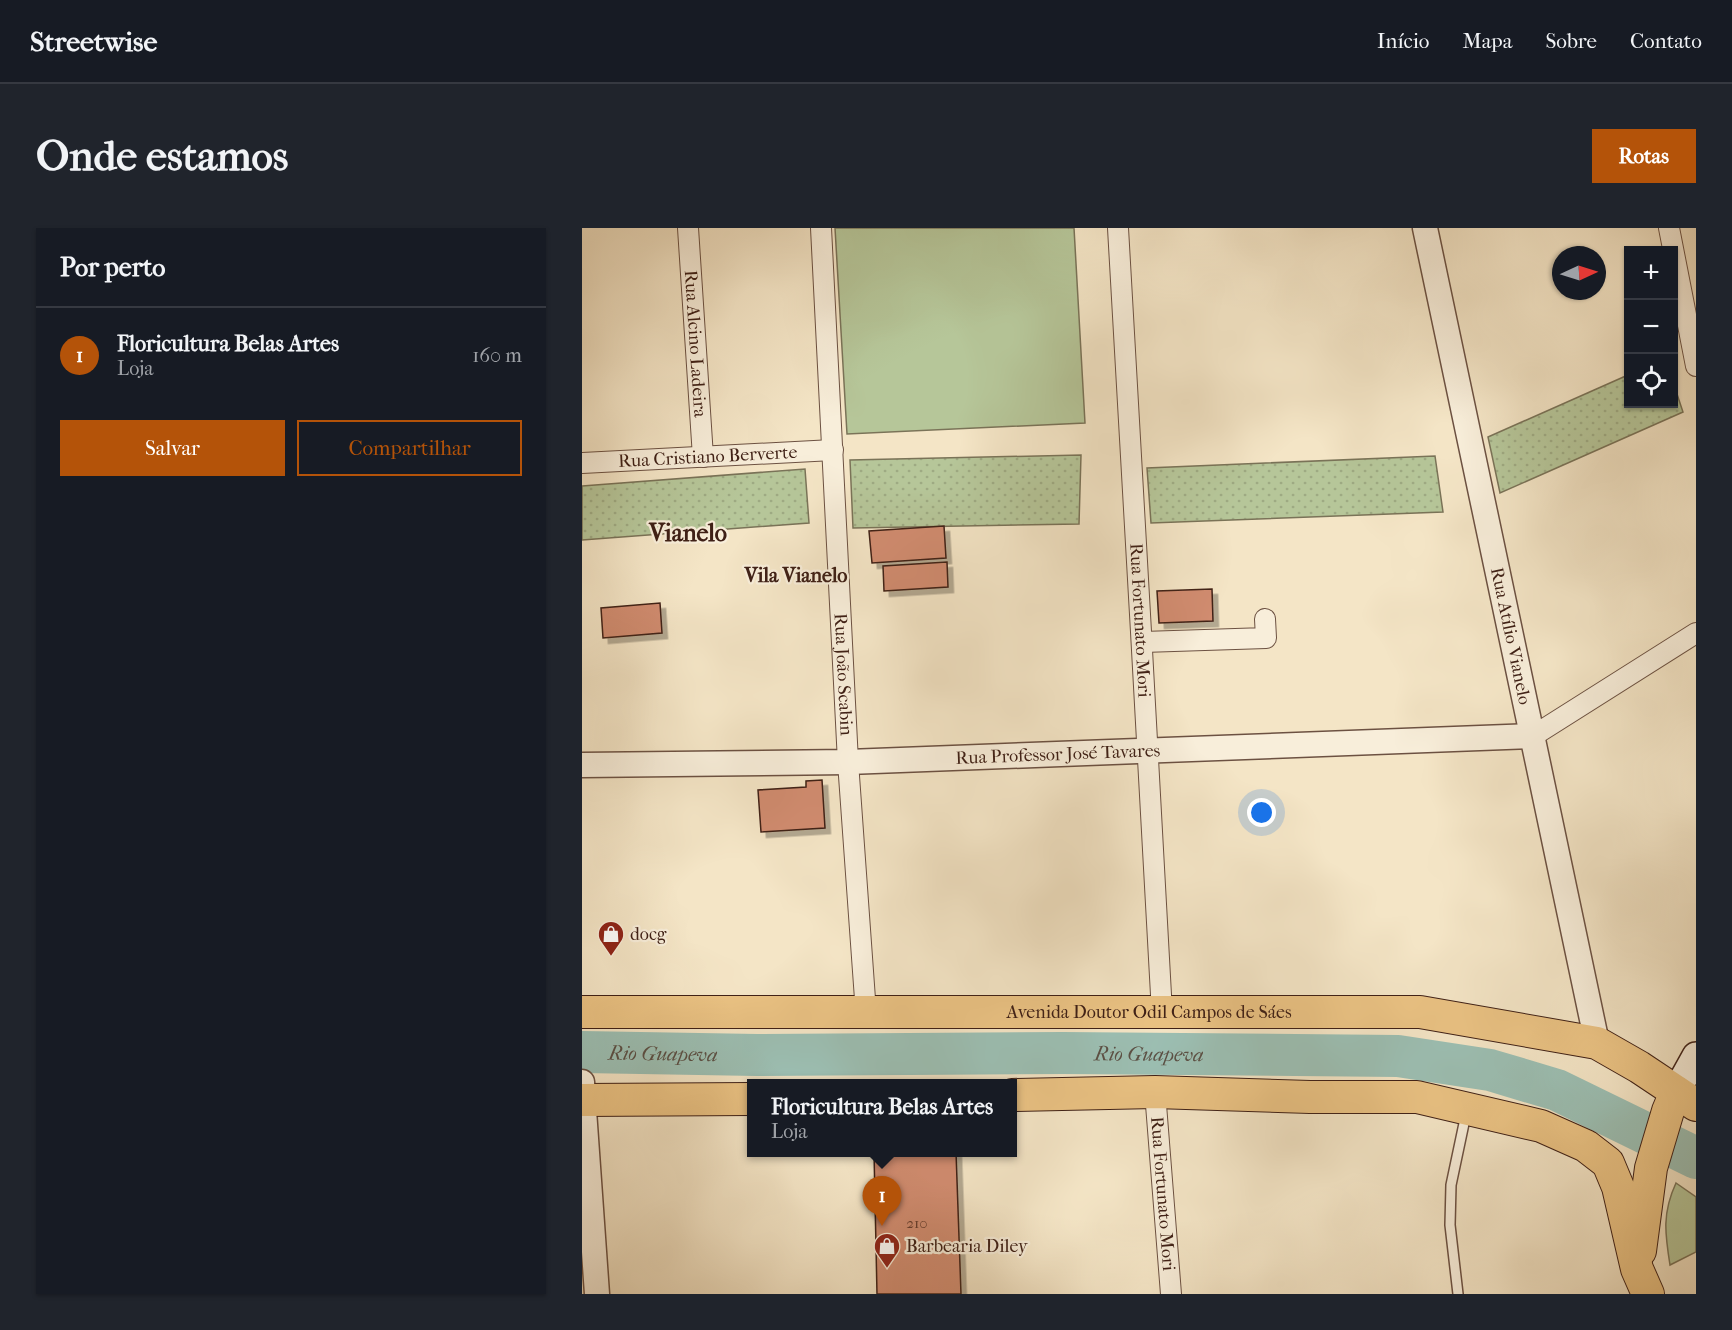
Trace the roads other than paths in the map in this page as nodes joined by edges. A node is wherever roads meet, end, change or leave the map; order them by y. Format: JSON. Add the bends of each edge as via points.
{"nodes":[{"id":1,"x":688,"y":228,"type":"edge"},
{"id":2,"x":821,"y":228,"type":"edge"},
{"id":3,"x":1118,"y":228,"type":"edge"},
{"id":4,"x":1425,"y":228,"type":"edge"},
{"id":5,"x":1669,"y":228,"type":"edge"},
{"id":6,"x":1696,"y":366,"type":"edge"},
{"id":7,"x":833,"y":450,"type":"junction"},
{"id":8,"x":703,"y":457,"type":"junction"},
{"id":9,"x":582,"y":463,"type":"edge"},
{"id":10,"x":1265,"y":619,"type":"dead end"},
{"id":11,"x":1696,"y":633,"type":"edge"},
{"id":12,"x":1143,"y":642,"type":"junction"},
{"id":13,"x":1533,"y":736,"type":"junction"},
{"id":14,"x":1147,"y":749,"type":"junction"},
{"id":15,"x":848,"y":762,"type":"junction"},
{"id":16,"x":582,"y":765,"type":"edge"},
{"id":17,"x":582,"y":1012,"type":"edge"},
{"id":18,"x":866,"y":1013,"type":"junction"},
{"id":19,"x":1162,"y":1013,"type":"junction"},
{"id":20,"x":1597,"y":1043,"type":"junction"},
{"id":21,"x":1696,"y":1056,"type":"edge"},
{"id":22,"x":1155,"y":1092,"type":"junction"},
{"id":23,"x":582,"y":1094,"type":"edge"},
{"id":24,"x":1017,"y":1095,"type":"edge"},
{"id":25,"x":747,"y":1099,"type":"edge"},
{"id":26,"x":1680,"y":1103,"type":"edge"},
{"id":27,"x":1467,"y":1109,"type":"junction"},
{"id":28,"x":1643,"y":1282,"type":"edge"},
{"id":29,"x":597,"y":1294,"type":"edge"},
{"id":30,"x":1172,"y":1294,"type":"edge"},
{"id":31,"x":1458,"y":1294,"type":"edge"}],
"edges":[{"from":1,"to":8,"type":"street","name":"Rua Alcino Ladeira"},
{"from":2,"to":7,"type":"street","name":"Rua João Scabin"},
{"from":3,"to":12,"type":"street","name":"Rua Fortunato Mori"},
{"from":4,"to":13,"type":"street","name":"Rua Atílio Vianelo"},
{"from":5,"to":6,"type":"street"},
{"from":7,"to":8,"type":"street","name":"Rua Cristiano Berverte"},
{"from":7,"to":15,"type":"street","name":"Rua João Scabin"},
{"from":8,"to":9,"type":"street","name":"Rua Cristiano Berverte"},
{"from":10,"to":12,"type":"street","via":[[1266,638]]},
{"from":11,"to":13,"type":"street"},
{"from":12,"to":14,"type":"street","name":"Rua Fortunato Mori"},
{"from":13,"to":14,"type":"street","name":"Rua Professor José Tavares"},
{"from":13,"to":20,"type":"street","name":"Rua Atílio Vianelo"},
{"from":14,"to":15,"type":"street","name":"Rua Professor José Tavares"},
{"from":14,"to":19,"type":"street","name":"Rua Fortunato Mori"},
{"from":15,"to":16,"type":"street","name":"Rua Professor José Tavares"},
{"from":15,"to":18,"type":"street","name":"Rua João Scabin"},
{"from":17,"to":18,"type":"main road","name":"Avenida Doutor Odil Campos de Sáes"},
{"from":18,"to":19,"type":"main road","name":"Avenida Doutor Odil Campos de Sáes"},
{"from":19,"to":20,"type":"main road","name":"Avenida Doutor Odil Campos de Sáes","via":[[1420,1012]]},
{"from":20,"to":26,"type":"main road","name":"Avenida Doutor Odil Campos de Sáes","via":[[1639,1067]]},
{"from":21,"to":26,"type":"main road"},
{"from":22,"to":24,"type":"main road"},
{"from":22,"to":27,"type":"main road","via":[[1418,1097]]},
{"from":22,"to":30,"type":"street","name":"Rua Fortunato Mori"},
{"from":23,"to":25,"type":"main road"},
{"from":23,"to":29,"type":"street"},
{"from":26,"to":28,"type":"main road","via":[[1651,1168]]},
{"from":27,"to":28,"type":"main road","via":[[1541,1126],[1586,1146],[1608,1163]]},
{"from":27,"to":31,"type":"lane","via":[[1451,1185],[1450,1225]]}]}
